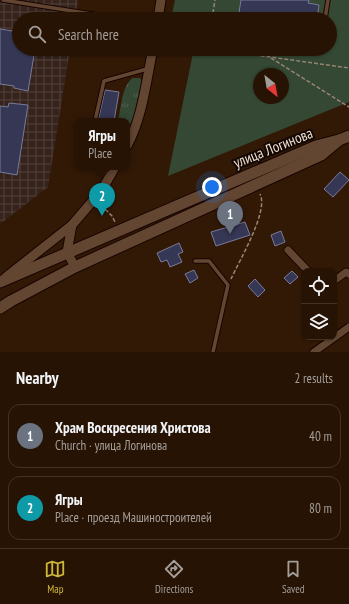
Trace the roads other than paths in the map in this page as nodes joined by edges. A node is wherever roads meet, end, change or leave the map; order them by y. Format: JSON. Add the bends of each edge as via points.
{"nodes":[{"id":1,"x":3,"y":0,"type":"edge"},
{"id":2,"x":161,"y":0,"type":"edge"},
{"id":3,"x":328,"y":0,"type":"edge"},
{"id":4,"x":79,"y":12,"type":"edge"},
{"id":5,"x":159,"y":12,"type":"edge"},
{"id":6,"x":326,"y":12,"type":"edge"},
{"id":7,"x":151,"y":56,"type":"edge"},
{"id":8,"x":148,"y":69,"type":"junction"},
{"id":9,"x":96,"y":118,"type":"edge"},
{"id":10,"x":344,"y":138,"type":"edge"},
{"id":11,"x":130,"y":140,"type":"edge"},
{"id":12,"x":113,"y":170,"type":"edge"},
{"id":13,"x":72,"y":225,"type":"junction"},
{"id":14,"x":288,"y":250,"type":"dead end"},
{"id":15,"x":68,"y":252,"type":"junction"},
{"id":16,"x":195,"y":261,"type":"dead end"},
{"id":17,"x":75,"y":266,"type":"junction"},
{"id":18,"x":305,"y":268,"type":"edge"},
{"id":19,"x":349,"y":274,"type":"edge"},
{"id":20,"x":337,"y":279,"type":"edge"},
{"id":21,"x":0,"y":282,"type":"edge"},
{"id":22,"x":0,"y":308,"type":"edge"},
{"id":23,"x":349,"y":327,"type":"edge"},
{"id":24,"x":213,"y":352,"type":"edge"},
{"id":25,"x":314,"y":352,"type":"edge"}],
"edges":[{"from":1,"to":4,"type":"lane"},
{"from":2,"to":5,"type":"street"},
{"from":3,"to":6,"type":"lane"},
{"from":7,"to":8,"type":"street"},
{"from":8,"to":9,"type":"lane","via":[[104,81]]},
{"from":8,"to":11,"type":"street","via":[[142,103]]},
{"from":10,"to":15,"type":"main road","name":"улица Логинова","via":[[316,146]]},
{"from":10,"to":17,"type":"main road","name":"улица Логинова","via":[[321,155]]},
{"from":12,"to":13,"type":"street","via":[[102,190]]},
{"from":13,"to":15,"type":"street"},
{"from":13,"to":21,"type":"street"},
{"from":14,"to":18,"type":"street"},
{"from":15,"to":17,"type":"street"},
{"from":15,"to":21,"type":"main road","name":"улица Логинова"},
{"from":16,"to":24,"type":"lane","via":[[209,261],[228,285]]},
{"from":17,"to":22,"type":"main road","name":"улица Логинова"},
{"from":19,"to":20,"type":"street","via":[[346,272]]},
{"from":23,"to":25,"type":"street"}]}
